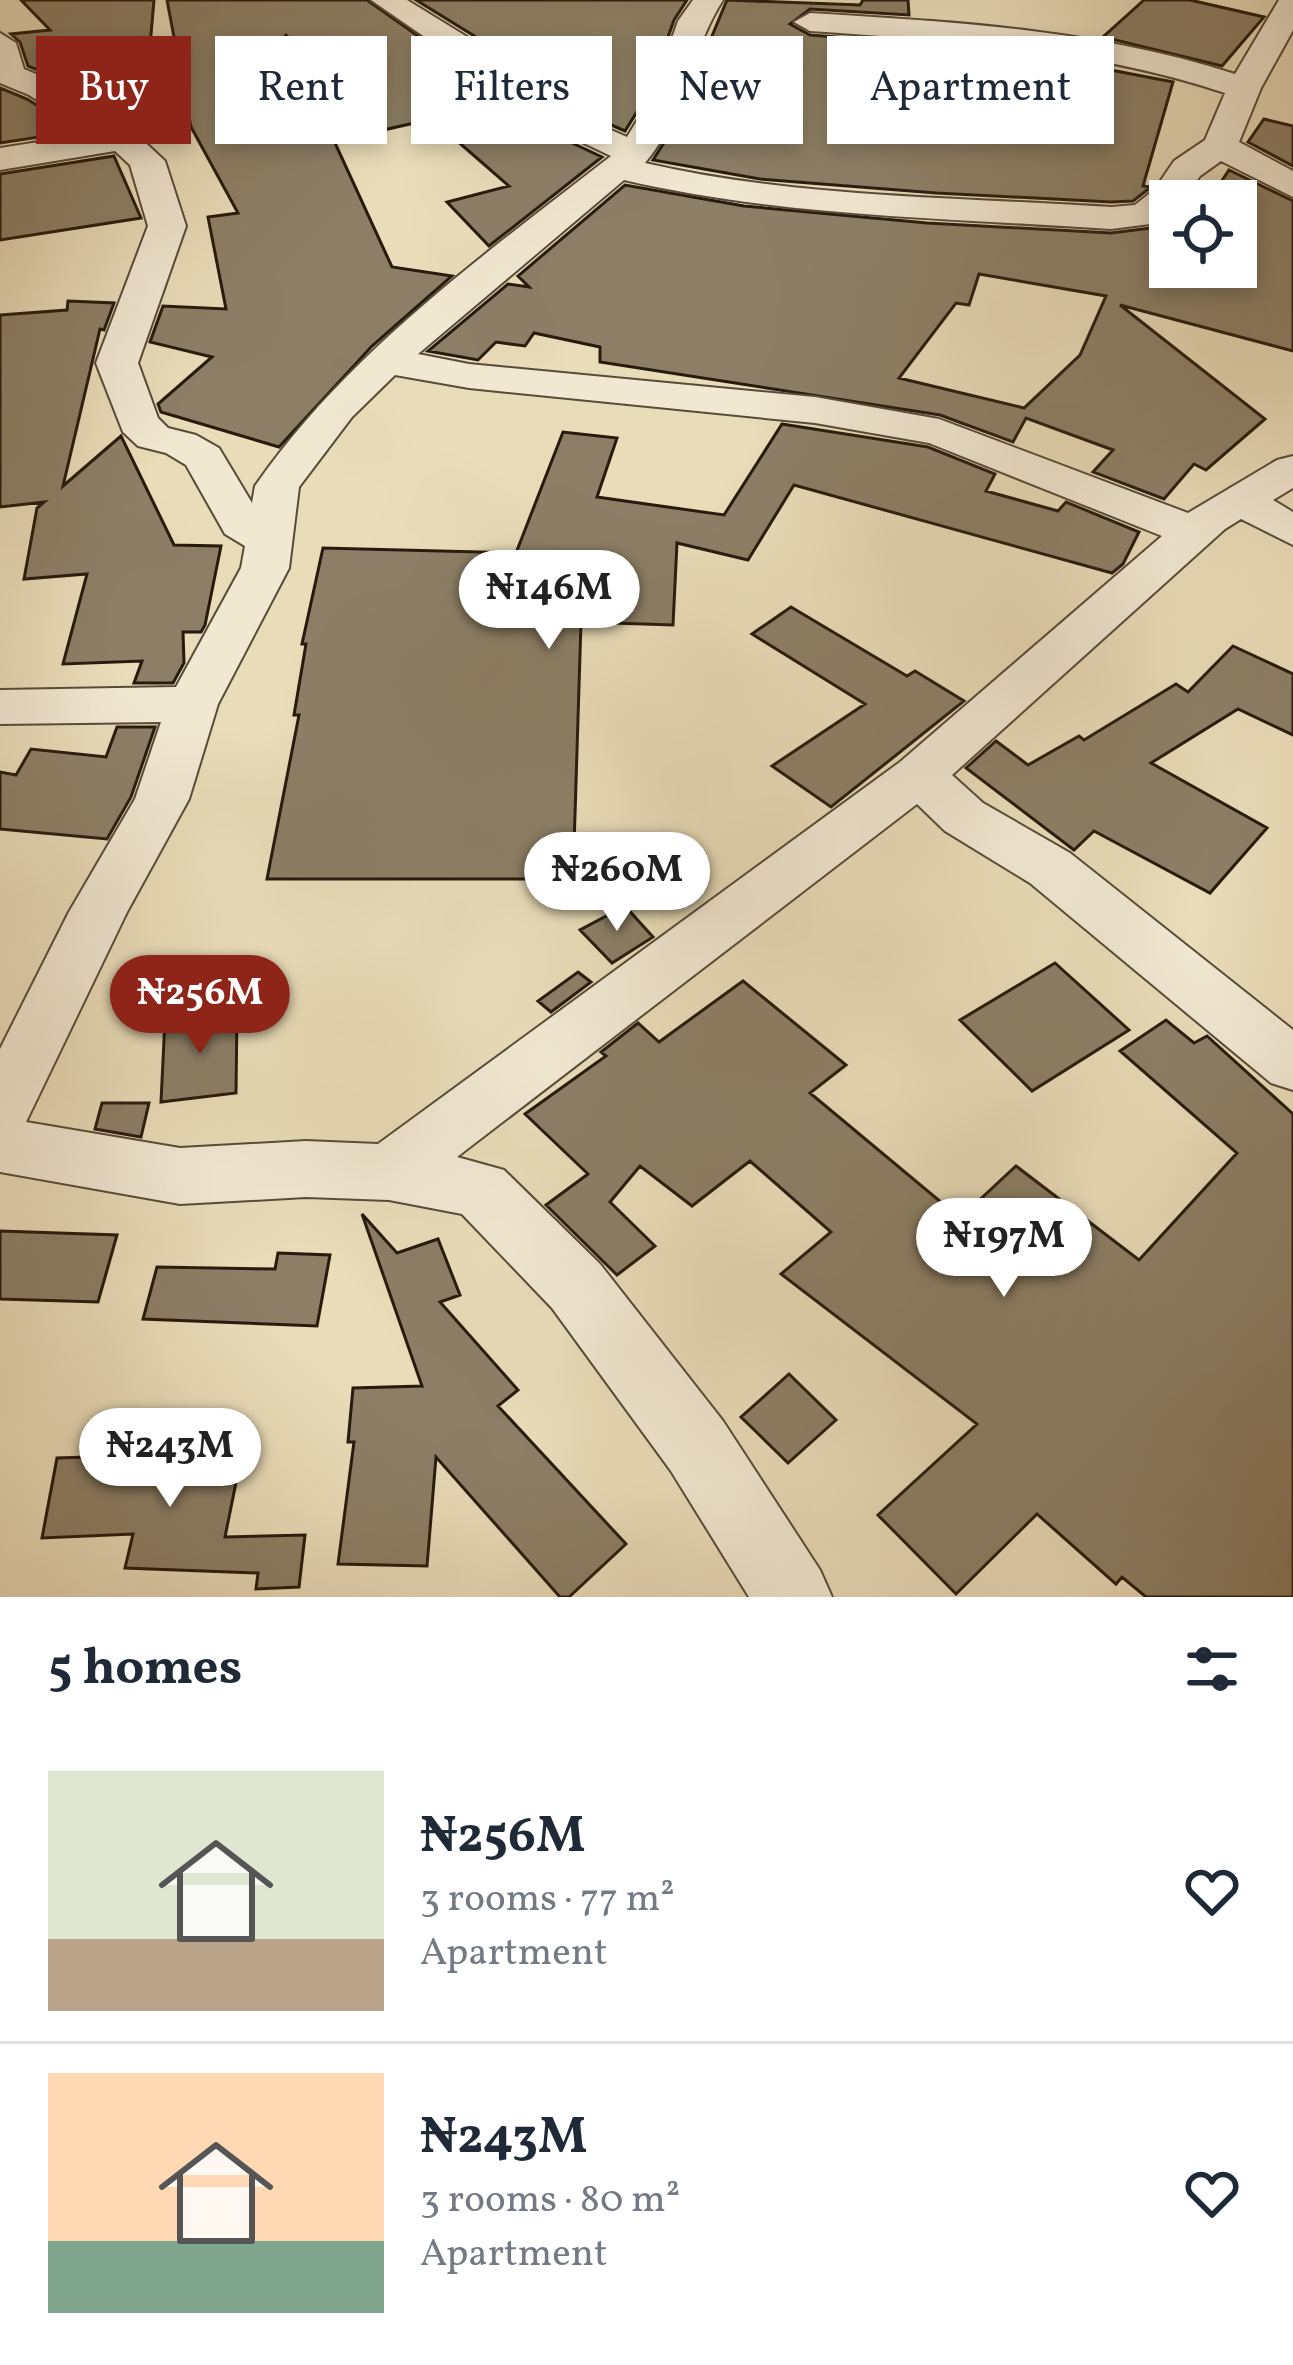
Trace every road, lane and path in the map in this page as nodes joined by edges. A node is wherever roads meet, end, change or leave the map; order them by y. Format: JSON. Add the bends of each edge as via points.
{"nodes":[{"id":1,"x":386,"y":0,"type":"edge"},
{"id":2,"x":708,"y":0,"type":"edge"},
{"id":3,"x":1293,"y":2,"type":"edge"},
{"id":4,"x":810,"y":22,"type":"dead end"},
{"id":5,"x":2,"y":30,"type":"edge"},
{"id":6,"x":36,"y":86,"type":"edge"},
{"id":7,"x":1244,"y":88,"type":"junction"},
{"id":8,"x":92,"y":144,"type":"edge"},
{"id":9,"x":128,"y":144,"type":"edge"},
{"id":10,"x":1220,"y":146,"type":"junction"},
{"id":11,"x":0,"y":159,"type":"edge"},
{"id":12,"x":627,"y":161,"type":"junction"},
{"id":13,"x":1293,"y":186,"type":"edge"},
{"id":14,"x":386,"y":362,"type":"junction"},
{"id":15,"x":1293,"y":469,"type":"edge"},
{"id":16,"x":1241,"y":500,"type":"junction"},
{"id":17,"x":1293,"y":531,"type":"edge"},
{"id":18,"x":1194,"y":532,"type":"junction"},
{"id":19,"x":269,"y":541,"type":"junction"},
{"id":20,"x":192,"y":704,"type":"junction"},
{"id":21,"x":0,"y":707,"type":"edge"},
{"id":22,"x":919,"y":775,"type":"junction"},
{"id":23,"x":1293,"y":1065,"type":"edge"},
{"id":24,"x":0,"y":1111,"type":"edge"},
{"id":25,"x":0,"y":1145,"type":"edge"},
{"id":26,"x":389,"y":1172,"type":"junction"},
{"id":27,"x":793,"y":1597,"type":"edge"}],
"edges":[{"from":1,"to":12,"type":"street"},
{"from":2,"to":12,"type":"street","via":[[669,97]]},
{"from":3,"to":7,"type":"street"},
{"from":4,"to":7,"type":"street","via":[[1021,36],[1156,58]]},
{"from":5,"to":6,"type":"street","via":[[10,75]]},
{"from":7,"to":10,"type":"street"},
{"from":8,"to":11,"type":"street"},
{"from":9,"to":19,"type":"street","via":[[147,161],[167,226],[117,363],[138,423],[203,457],[241,524]]},
{"from":10,"to":12,"type":"street","via":[[1186,169],[1145,215],[1111,218],[696,186]]},
{"from":10,"to":13,"type":"street"},
{"from":12,"to":14,"type":"street"},
{"from":14,"to":18,"type":"street","via":[[814,410],[938,432]]},
{"from":14,"to":19,"type":"street","via":[[277,486]]},
{"from":15,"to":16,"type":"street"},
{"from":16,"to":17,"type":"street"},
{"from":16,"to":18,"type":"street"},
{"from":18,"to":22,"type":"street"},
{"from":19,"to":20,"type":"street","via":[[265,568]]},
{"from":20,"to":21,"type":"street"},
{"from":20,"to":24,"type":"street","via":[[162,799]]},
{"from":22,"to":23,"type":"street","via":[[964,817],[1050,868]]},
{"from":22,"to":26,"type":"street"},
{"from":25,"to":26,"type":"street","via":[[180,1176]]},
{"from":26,"to":27,"type":"street","via":[[481,1190],[576,1286],[697,1446]]}]}
